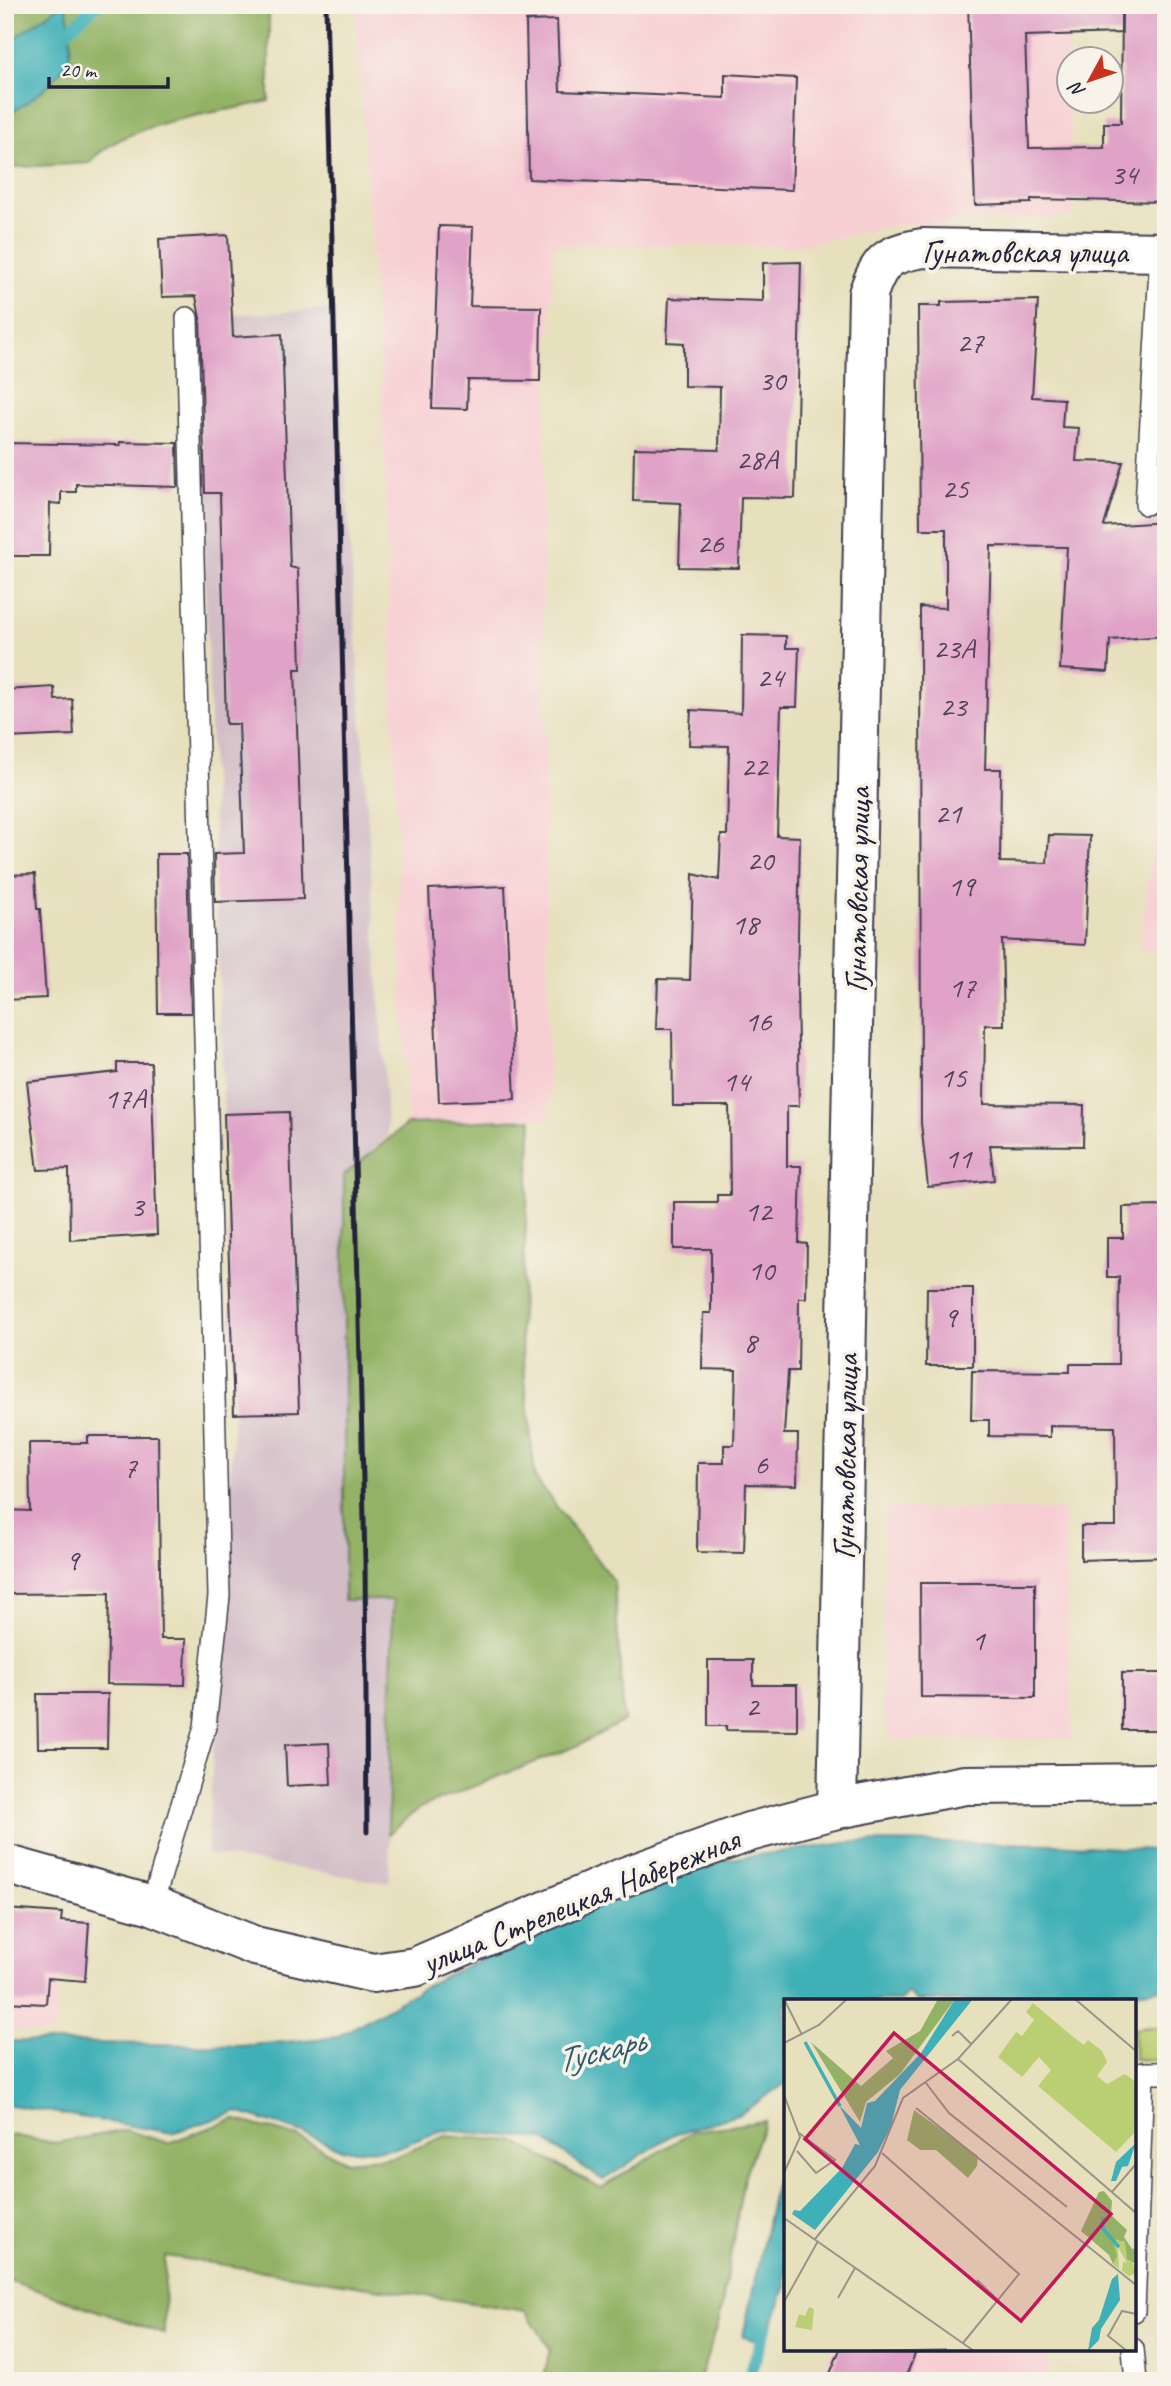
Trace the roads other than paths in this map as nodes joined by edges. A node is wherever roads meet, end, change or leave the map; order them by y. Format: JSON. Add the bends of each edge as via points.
{"nodes":[{"id":1,"x":1163,"y":252,"type":"edge"},
{"id":2,"x":187,"y":318,"type":"dead end"},
{"id":3,"x":1146,"y":504,"type":"dead end"},
{"id":4,"x":1166,"y":1783,"type":"edge"},
{"id":5,"x":836,"y":1809,"type":"junction"},
{"id":6,"x":5,"y":1864,"type":"edge"},
{"id":7,"x":152,"y":1905,"type":"junction"},
{"id":8,"x":1166,"y":2073,"type":"edge"},
{"id":9,"x":1136,"y":2258,"type":"edge"},
{"id":10,"x":1133,"y":2351,"type":"edge"},
{"id":11,"x":1136,"y":2381,"type":"edge"}],
"edges":[{"from":1,"to":3,"type":"lane"},
{"from":1,"to":5,"type":"street","name":"Гунатовская улица","via":[[923,248],[895,253],[877,269],[868,293]]},
{"from":2,"to":7,"type":"lane","via":[[219,1596],[205,1727]]},
{"from":4,"to":5,"type":"street","name":"улица Стрелецкая Набережная","via":[[965,1785]]},
{"from":5,"to":7,"type":"street","name":"улица Стрелецкая Набережная","via":[[749,1832],[624,1877],[415,1967],[373,1973],[255,1946]]},
{"from":6,"to":7,"type":"street","name":"улица Стрелецкая Набережная"},
{"from":8,"to":9,"type":"lane","via":[[1143,2073]]},
{"from":10,"to":11,"type":"lane"}]}
